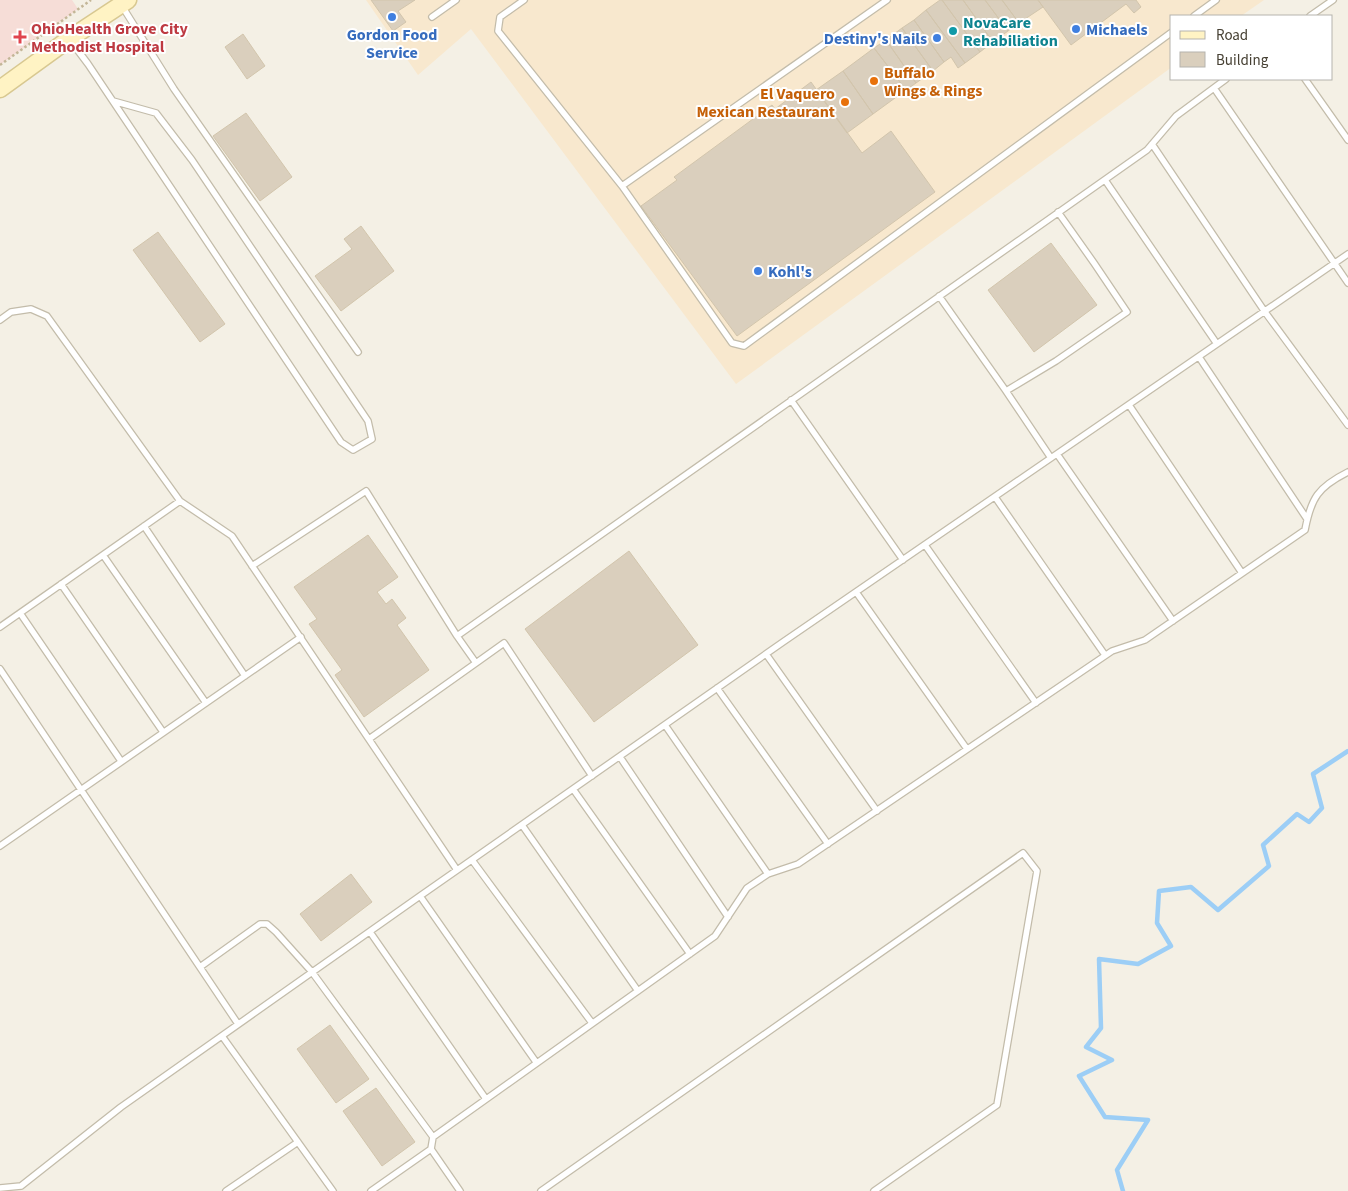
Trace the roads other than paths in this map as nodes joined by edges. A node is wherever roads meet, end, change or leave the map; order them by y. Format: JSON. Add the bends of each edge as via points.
{"nodes":[{"id":1,"x":456,"y":0,"type":"edge"},
{"id":2,"x":512,"y":0,"type":"edge"},
{"id":3,"x":524,"y":0,"type":"edge"},
{"id":4,"x":887,"y":0,"type":"edge"},
{"id":5,"x":1216,"y":0,"type":"edge"},
{"id":6,"x":1333,"y":0,"type":"edge"},
{"id":7,"x":124,"y":2,"type":"edge"},
{"id":8,"x":516,"y":6,"type":"junction"},
{"id":9,"x":1195,"y":15,"type":"edge"},
{"id":10,"x":1311,"y":15,"type":"edge"},
{"id":11,"x":432,"y":17,"type":"dead end"},
{"id":12,"x":1170,"y":33,"type":"edge"},
{"id":13,"x":69,"y":39,"type":"junction"},
{"id":14,"x":1225,"y":80,"type":"edge"},
{"id":15,"x":1306,"y":80,"type":"edge"},
{"id":16,"x":1214,"y":88,"type":"junction"},
{"id":17,"x":0,"y":89,"type":"edge"},
{"id":18,"x":113,"y":101,"type":"junction"},
{"id":19,"x":1348,"y":140,"type":"edge"},
{"id":20,"x":1152,"y":144,"type":"junction"},
{"id":21,"x":1105,"y":180,"type":"junction"},
{"id":22,"x":622,"y":186,"type":"junction"},
{"id":23,"x":1058,"y":212,"type":"junction"},
{"id":24,"x":1348,"y":254,"type":"edge"},
{"id":25,"x":1334,"y":264,"type":"junction"},
{"id":26,"x":1348,"y":283,"type":"edge"},
{"id":27,"x":939,"y":296,"type":"junction"},
{"id":28,"x":1265,"y":312,"type":"junction"},
{"id":29,"x":0,"y":320,"type":"edge"},
{"id":30,"x":1217,"y":344,"type":"junction"},
{"id":31,"x":358,"y":352,"type":"dead end"},
{"id":32,"x":1199,"y":357,"type":"junction"},
{"id":33,"x":1006,"y":391,"type":"junction"},
{"id":34,"x":792,"y":400,"type":"junction"},
{"id":35,"x":1128,"y":405,"type":"junction"},
{"id":36,"x":1348,"y":426,"type":"edge"},
{"id":37,"x":1057,"y":454,"type":"junction"},
{"id":38,"x":1051,"y":458,"type":"junction"},
{"id":39,"x":1348,"y":472,"type":"edge"},
{"id":40,"x":995,"y":496,"type":"junction"},
{"id":41,"x":180,"y":501,"type":"junction"},
{"id":42,"x":1307,"y":519,"type":"junction"},
{"id":43,"x":144,"y":526,"type":"junction"},
{"id":44,"x":925,"y":545,"type":"junction"},
{"id":45,"x":103,"y":555,"type":"junction"},
{"id":46,"x":904,"y":560,"type":"junction"},
{"id":47,"x":252,"y":566,"type":"junction"},
{"id":48,"x":1242,"y":574,"type":"junction"},
{"id":49,"x":61,"y":584,"type":"junction"},
{"id":50,"x":856,"y":592,"type":"junction"},
{"id":51,"x":20,"y":613,"type":"junction"},
{"id":52,"x":1174,"y":621,"type":"junction"},
{"id":53,"x":0,"y":627,"type":"edge"},
{"id":54,"x":457,"y":636,"type":"junction"},
{"id":55,"x":301,"y":637,"type":"junction"},
{"id":56,"x":766,"y":654,"type":"junction"},
{"id":57,"x":1106,"y":655,"type":"junction"},
{"id":58,"x":476,"y":663,"type":"junction"},
{"id":59,"x":0,"y":669,"type":"edge"},
{"id":60,"x":245,"y":676,"type":"junction"},
{"id":61,"x":717,"y":688,"type":"junction"},
{"id":62,"x":206,"y":703,"type":"junction"},
{"id":63,"x":1036,"y":703,"type":"junction"},
{"id":64,"x":665,"y":725,"type":"junction"},
{"id":65,"x":163,"y":732,"type":"junction"},
{"id":66,"x":369,"y":739,"type":"junction"},
{"id":67,"x":967,"y":749,"type":"junction"},
{"id":68,"x":620,"y":757,"type":"junction"},
{"id":69,"x":121,"y":761,"type":"junction"},
{"id":70,"x":592,"y":776,"type":"junction"},
{"id":71,"x":80,"y":789,"type":"junction"},
{"id":72,"x":573,"y":789,"type":"junction"},
{"id":73,"x":876,"y":811,"type":"junction"},
{"id":74,"x":522,"y":825,"type":"junction"},
{"id":75,"x":828,"y":844,"type":"junction"},
{"id":76,"x":0,"y":846,"type":"edge"},
{"id":77,"x":472,"y":860,"type":"junction"},
{"id":78,"x":458,"y":870,"type":"junction"},
{"id":79,"x":768,"y":874,"type":"junction"},
{"id":80,"x":420,"y":896,"type":"junction"},
{"id":81,"x":728,"y":917,"type":"junction"},
{"id":82,"x":370,"y":932,"type":"junction"},
{"id":83,"x":690,"y":954,"type":"junction"},
{"id":84,"x":200,"y":967,"type":"junction"},
{"id":85,"x":312,"y":972,"type":"junction"},
{"id":86,"x":638,"y":990,"type":"junction"},
{"id":87,"x":592,"y":1023,"type":"junction"},
{"id":88,"x":238,"y":1024,"type":"junction"},
{"id":89,"x":222,"y":1036,"type":"junction"},
{"id":90,"x":536,"y":1062,"type":"junction"},
{"id":91,"x":486,"y":1099,"type":"junction"},
{"id":92,"x":433,"y":1137,"type":"junction"},
{"id":93,"x":298,"y":1142,"type":"junction"},
{"id":94,"x":431,"y":1149,"type":"junction"},
{"id":95,"x":0,"y":1188,"type":"edge"},
{"id":96,"x":21,"y":1188,"type":"edge"},
{"id":97,"x":226,"y":1191,"type":"edge"},
{"id":98,"x":334,"y":1191,"type":"edge"},
{"id":99,"x":371,"y":1191,"type":"edge"},
{"id":100,"x":460,"y":1191,"type":"edge"},
{"id":101,"x":540,"y":1191,"type":"edge"},
{"id":102,"x":874,"y":1191,"type":"edge"}],
"edges":[{"from":1,"to":11,"type":"lane"},
{"from":2,"to":8,"type":"lane"},
{"from":3,"to":8,"type":"lane"},
{"from":4,"to":22,"type":"lane"},
{"from":5,"to":9,"type":"lane"},
{"from":6,"to":10,"type":"lane"},
{"from":7,"to":13,"type":"main road"},
{"from":7,"to":31,"type":"lane","via":[[174,89]]},
{"from":8,"to":22,"type":"lane","via":[[500,17],[498,31]]},
{"from":12,"to":22,"type":"lane","via":[[744,346],[732,343]]},
{"from":13,"to":17,"type":"main road"},
{"from":13,"to":18,"type":"lane"},
{"from":14,"to":16,"type":"lane"},
{"from":15,"to":19,"type":"lane"},
{"from":16,"to":20,"type":"lane","via":[[1176,116]]},
{"from":16,"to":25,"type":"lane"},
{"from":18,"to":18,"type":"lane","via":[[341,442],[353,450],[372,439],[368,421],[192,160],[156,113]]},
{"from":20,"to":21,"type":"lane"},
{"from":20,"to":28,"type":"lane"},
{"from":21,"to":23,"type":"lane"},
{"from":21,"to":30,"type":"lane"},
{"from":23,"to":27,"type":"lane"},
{"from":23,"to":33,"type":"lane","via":[[1127,312],[1056,362]]},
{"from":24,"to":25,"type":"lane"},
{"from":25,"to":26,"type":"lane"},
{"from":25,"to":28,"type":"lane"},
{"from":27,"to":33,"type":"lane"},
{"from":27,"to":34,"type":"lane"},
{"from":28,"to":30,"type":"lane"},
{"from":28,"to":36,"type":"lane"},
{"from":29,"to":41,"type":"lane","via":[[11,312],[31,309],[46,316]]},
{"from":30,"to":32,"type":"lane"},
{"from":32,"to":35,"type":"lane"},
{"from":32,"to":42,"type":"lane"},
{"from":33,"to":38,"type":"lane"},
{"from":34,"to":46,"type":"lane"},
{"from":34,"to":54,"type":"lane"},
{"from":35,"to":37,"type":"lane"},
{"from":35,"to":48,"type":"lane"},
{"from":37,"to":38,"type":"lane"},
{"from":37,"to":52,"type":"lane"},
{"from":38,"to":40,"type":"lane"},
{"from":39,"to":42,"type":"lane","via":[[1326,484],[1314,497]]},
{"from":40,"to":44,"type":"lane"},
{"from":40,"to":57,"type":"lane"},
{"from":41,"to":43,"type":"lane"},
{"from":41,"to":47,"type":"lane","via":[[232,536]]},
{"from":42,"to":48,"type":"lane","via":[[1305,530]]},
{"from":43,"to":45,"type":"lane"},
{"from":43,"to":60,"type":"lane"},
{"from":44,"to":46,"type":"lane"},
{"from":44,"to":63,"type":"lane"},
{"from":45,"to":49,"type":"lane"},
{"from":45,"to":62,"type":"lane"},
{"from":46,"to":50,"type":"lane"},
{"from":47,"to":54,"type":"lane","via":[[366,491]]},
{"from":47,"to":55,"type":"lane"},
{"from":48,"to":52,"type":"lane"},
{"from":49,"to":51,"type":"lane"},
{"from":49,"to":65,"type":"lane"},
{"from":50,"to":56,"type":"lane"},
{"from":50,"to":67,"type":"lane"},
{"from":51,"to":53,"type":"lane"},
{"from":51,"to":69,"type":"lane"},
{"from":52,"to":57,"type":"lane","via":[[1145,640]]},
{"from":54,"to":58,"type":"lane"},
{"from":55,"to":60,"type":"lane"},
{"from":55,"to":66,"type":"lane"},
{"from":56,"to":61,"type":"lane"},
{"from":56,"to":73,"type":"lane"},
{"from":57,"to":63,"type":"lane"},
{"from":58,"to":66,"type":"lane"},
{"from":58,"to":70,"type":"lane","via":[[504,643]]},
{"from":59,"to":71,"type":"lane"},
{"from":60,"to":62,"type":"lane"},
{"from":61,"to":64,"type":"lane"},
{"from":61,"to":75,"type":"lane"},
{"from":62,"to":65,"type":"lane"},
{"from":63,"to":67,"type":"lane"},
{"from":64,"to":68,"type":"lane"},
{"from":64,"to":79,"type":"lane"},
{"from":65,"to":69,"type":"lane"},
{"from":66,"to":78,"type":"lane"},
{"from":67,"to":73,"type":"lane"},
{"from":68,"to":70,"type":"lane"},
{"from":68,"to":81,"type":"lane"},
{"from":69,"to":71,"type":"lane"},
{"from":70,"to":72,"type":"lane"},
{"from":71,"to":76,"type":"lane"},
{"from":71,"to":84,"type":"lane"},
{"from":72,"to":74,"type":"lane"},
{"from":72,"to":83,"type":"lane"},
{"from":73,"to":75,"type":"lane"},
{"from":74,"to":77,"type":"lane"},
{"from":74,"to":86,"type":"lane"},
{"from":75,"to":79,"type":"lane","via":[[798,864]]},
{"from":77,"to":78,"type":"lane"},
{"from":77,"to":87,"type":"lane"},
{"from":78,"to":80,"type":"lane"},
{"from":79,"to":81,"type":"lane","via":[[748,888]]},
{"from":80,"to":82,"type":"lane"},
{"from":80,"to":90,"type":"lane"},
{"from":81,"to":83,"type":"lane","via":[[715,936]]},
{"from":82,"to":85,"type":"lane"},
{"from":82,"to":91,"type":"lane"},
{"from":83,"to":86,"type":"lane"},
{"from":84,"to":85,"type":"lane","via":[[260,924],[267,924]]},
{"from":84,"to":88,"type":"lane"},
{"from":85,"to":88,"type":"lane"},
{"from":85,"to":92,"type":"lane"},
{"from":86,"to":87,"type":"lane"},
{"from":87,"to":90,"type":"lane"},
{"from":88,"to":89,"type":"lane"},
{"from":89,"to":93,"type":"lane"},
{"from":89,"to":96,"type":"lane","via":[[121,1107]]},
{"from":90,"to":91,"type":"lane"},
{"from":91,"to":92,"type":"lane"},
{"from":92,"to":94,"type":"lane"},
{"from":93,"to":97,"type":"lane"},
{"from":93,"to":98,"type":"lane"},
{"from":94,"to":99,"type":"lane"},
{"from":94,"to":100,"type":"lane"},
{"from":95,"to":96,"type":"lane"},
{"from":101,"to":102,"type":"lane","via":[[1023,853],[1037,872],[997,1105]]}]}
